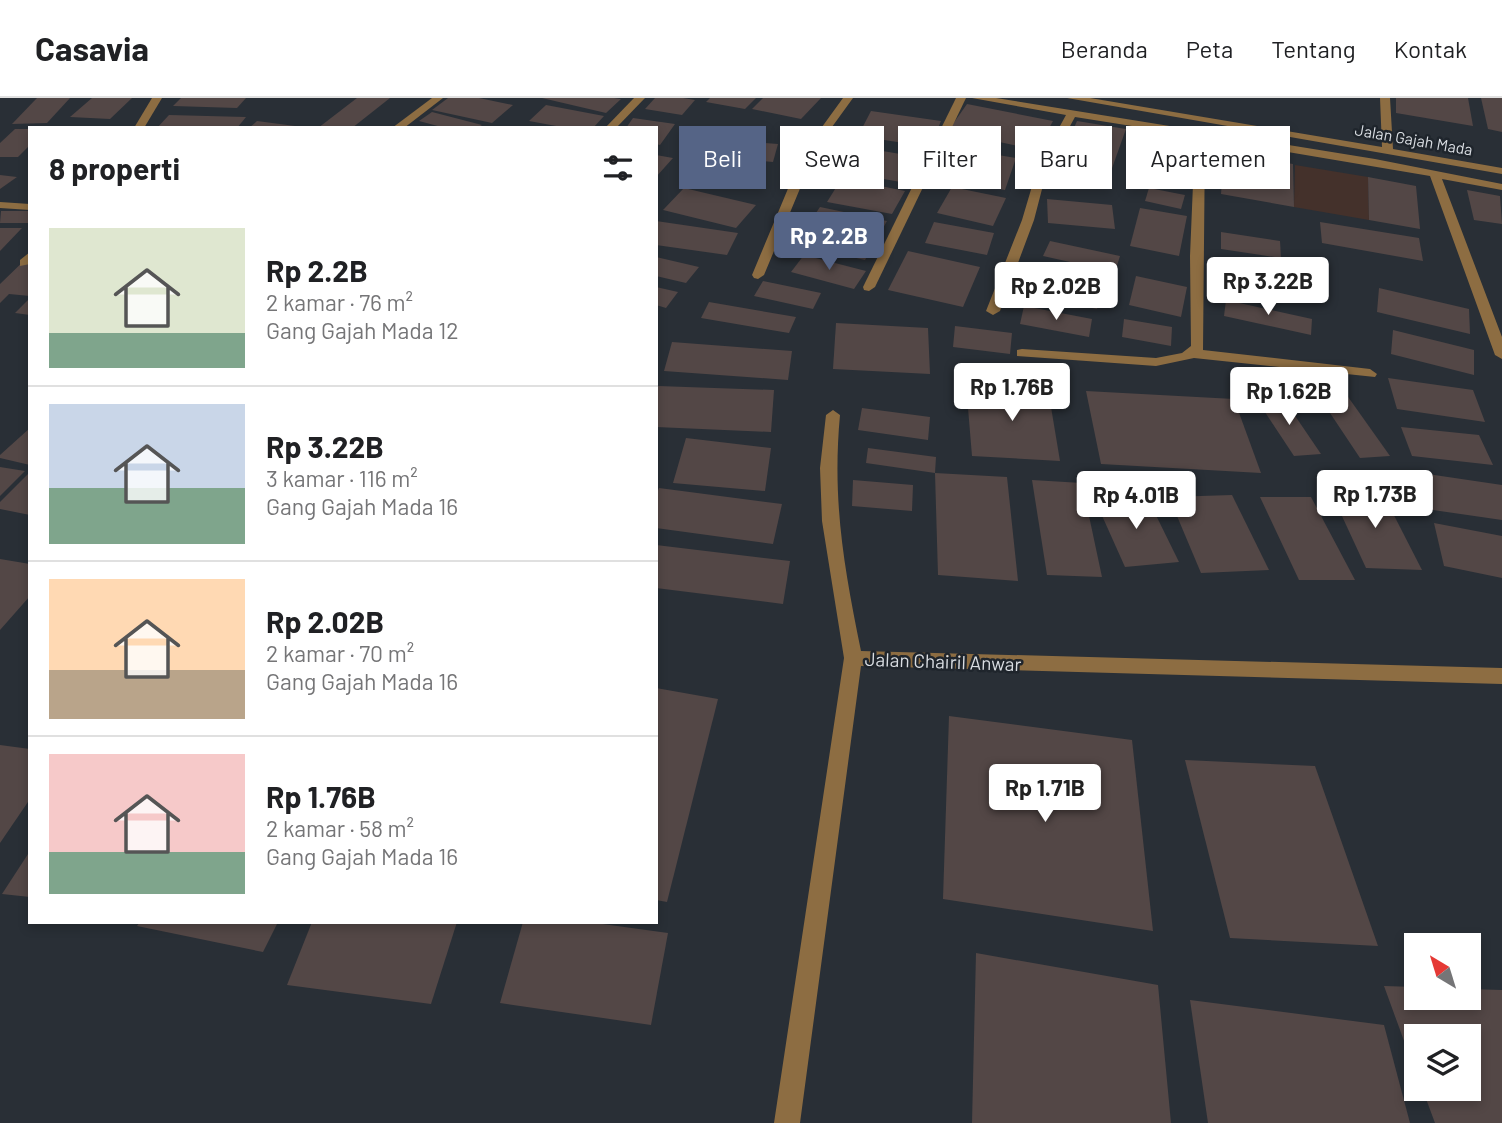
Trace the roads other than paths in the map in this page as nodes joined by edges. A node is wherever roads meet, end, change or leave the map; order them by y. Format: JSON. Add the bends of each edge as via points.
{"nodes":[{"id":1,"x":157,"y":98,"type":"edge"},
{"id":2,"x":438,"y":98,"type":"edge"},
{"id":3,"x":640,"y":98,"type":"edge"},
{"id":4,"x":848,"y":98,"type":"edge"},
{"id":5,"x":961,"y":98,"type":"edge"},
{"id":6,"x":977,"y":98,"type":"edge"},
{"id":7,"x":1072,"y":98,"type":"edge"},
{"id":8,"x":1385,"y":98,"type":"edge"},
{"id":9,"x":1071,"y":115,"type":"junction"},
{"id":10,"x":140,"y":126,"type":"edge"},
{"id":11,"x":400,"y":126,"type":"edge"},
{"id":12,"x":612,"y":126,"type":"edge"},
{"id":13,"x":1145,"y":126,"type":"edge"},
{"id":14,"x":1290,"y":149,"type":"edge"},
{"id":15,"x":1388,"y":150,"type":"junction"},
{"id":16,"x":1502,"y":171,"type":"edge"},
{"id":17,"x":1435,"y":174,"type":"junction"},
{"id":18,"x":1502,"y":187,"type":"edge"},
{"id":19,"x":1198,"y":189,"type":"edge"},
{"id":20,"x":0,"y":205,"type":"edge"},
{"id":21,"x":28,"y":207,"type":"edge"},
{"id":22,"x":758,"y":275,"type":"dead end"},
{"id":23,"x":869,"y":287,"type":"dead end"},
{"id":24,"x":993,"y":312,"type":"dead end"},
{"id":25,"x":1022,"y":353,"type":"dead end"},
{"id":26,"x":1192,"y":353,"type":"junction"},
{"id":27,"x":1502,"y":355,"type":"edge"},
{"id":28,"x":1370,"y":374,"type":"dead end"},
{"id":29,"x":833,"y":415,"type":"dead end"},
{"id":30,"x":853,"y":658,"type":"junction"},
{"id":31,"x":1502,"y":676,"type":"edge"},
{"id":32,"x":787,"y":1123,"type":"edge"}],
"edges":[{"from":1,"to":10,"type":"street"},
{"from":2,"to":11,"type":"street"},
{"from":3,"to":12,"type":"street"},
{"from":4,"to":22,"type":"street","via":[[803,167]]},
{"from":5,"to":23,"type":"street"},
{"from":6,"to":9,"type":"street","name":"Jalan Gajah Mada"},
{"from":7,"to":15,"type":"street","name":"Jalan Gajah Mada"},
{"from":8,"to":15,"type":"street"},
{"from":9,"to":13,"type":"street","name":"Jalan Gajah Mada"},
{"from":9,"to":24,"type":"street","via":[[1043,166]]},
{"from":14,"to":17,"type":"street","name":"Jalan Gajah Mada"},
{"from":15,"to":16,"type":"street","name":"Jalan Gajah Mada"},
{"from":17,"to":18,"type":"street","name":"Jalan Gajah Mada"},
{"from":17,"to":27,"type":"street"},
{"from":19,"to":26,"type":"street","via":[[1199,342]]},
{"from":20,"to":21,"type":"street"},
{"from":25,"to":26,"type":"street","via":[[1156,362]]},
{"from":26,"to":28,"type":"street"},
{"from":29,"to":30,"type":"street","via":[[829,501]]},
{"from":30,"to":31,"type":"street","name":"Jalan Chairil Anwar"},
{"from":30,"to":32,"type":"street","name":"Jalan Chairil Anwar"}]}
